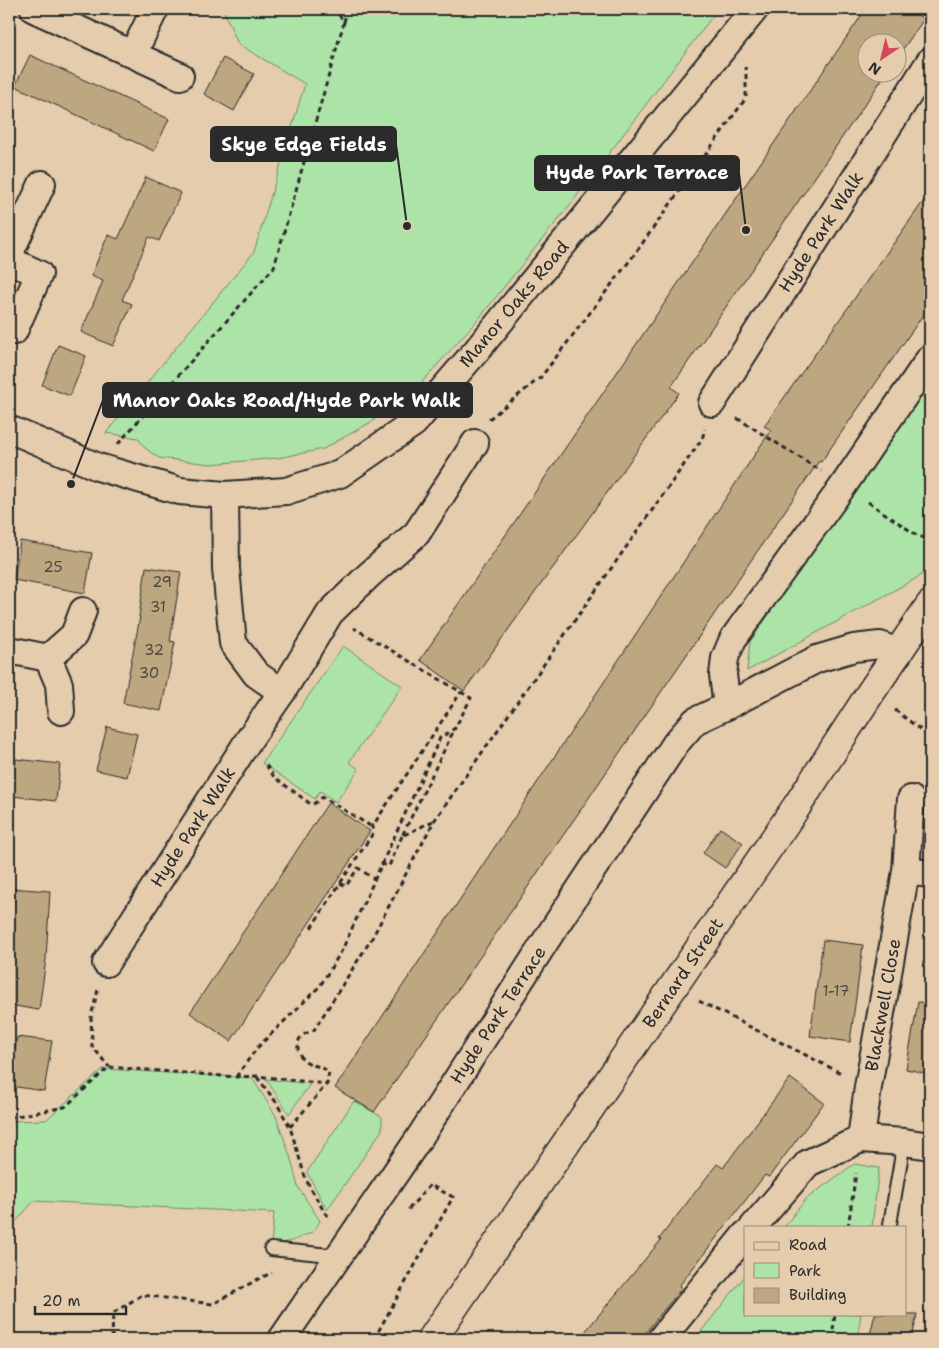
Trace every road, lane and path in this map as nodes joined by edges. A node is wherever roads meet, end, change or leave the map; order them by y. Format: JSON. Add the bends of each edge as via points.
{"nodes":[{"id":1,"x":34,"y":9,"type":"edge"},
{"id":2,"x":155,"y":9,"type":"edge"},
{"id":3,"x":335,"y":9,"type":"edge"},
{"id":4,"x":347,"y":9,"type":"edge"},
{"id":5,"x":750,"y":14,"type":"edge"},
{"id":6,"x":344,"y":22,"type":"junction"},
{"id":7,"x":133,"y":54,"type":"junction"},
{"id":8,"x":930,"y":60,"type":"edge"},
{"id":9,"x":180,"y":76,"type":"dead end"},
{"id":10,"x":42,"y":184,"type":"dead end"},
{"id":11,"x":9,"y":255,"type":"edge"},
{"id":12,"x":9,"y":260,"type":"edge"},
{"id":13,"x":14,"y":331,"type":"dead end"},
{"id":14,"x":930,"y":358,"type":"edge"},
{"id":15,"x":712,"y":403,"type":"junction"},
{"id":16,"x":9,"y":429,"type":"edge"},
{"id":17,"x":475,"y":443,"type":"joint"},
{"id":18,"x":98,"y":467,"type":"junction"},
{"id":19,"x":843,"y":486,"type":"junction"},
{"id":20,"x":225,"y":495,"type":"junction"},
{"id":21,"x":883,"y":512,"type":"dead end"},
{"id":22,"x":930,"y":542,"type":"edge"},
{"id":23,"x":930,"y":605,"type":"edge"},
{"id":24,"x":83,"y":611,"type":"dead end"},
{"id":25,"x":330,"y":613,"type":"junction"},
{"id":26,"x":9,"y":650,"type":"edge"},
{"id":27,"x":898,"y":653,"type":"junction"},
{"id":28,"x":48,"y":658,"type":"junction"},
{"id":29,"x":282,"y":692,"type":"junction"},
{"id":30,"x":461,"y":692,"type":"junction"},
{"id":31,"x":871,"y":692,"type":"junction"},
{"id":32,"x":727,"y":706,"type":"junction"},
{"id":33,"x":61,"y":711,"type":"dead end"},
{"id":34,"x":456,"y":728,"type":"junction"},
{"id":35,"x":930,"y":737,"type":"edge"},
{"id":36,"x":248,"y":741,"type":"junction"},
{"id":37,"x":911,"y":799,"type":"dead end"},
{"id":38,"x":434,"y":821,"type":"junction"},
{"id":39,"x":372,"y":827,"type":"junction"},
{"id":40,"x":402,"y":836,"type":"junction"},
{"id":41,"x":381,"y":864,"type":"junction"},
{"id":42,"x":918,"y":873,"type":"edge"},
{"id":43,"x":374,"y":879,"type":"junction"},
{"id":44,"x":340,"y":883,"type":"junction"},
{"id":45,"x":311,"y":928,"type":"dead end"},
{"id":46,"x":106,"y":963,"type":"dead end"},
{"id":47,"x":673,"y":988,"type":"junction"},
{"id":48,"x":91,"y":1016,"type":"dead end"},
{"id":49,"x":109,"y":1067,"type":"junction"},
{"id":50,"x":257,"y":1076,"type":"junction"},
{"id":51,"x":236,"y":1077,"type":"junction"},
{"id":52,"x":327,"y":1084,"type":"junction"},
{"id":53,"x":868,"y":1086,"type":"junction"},
{"id":54,"x":10,"y":1117,"type":"edge"},
{"id":55,"x":290,"y":1127,"type":"junction"},
{"id":56,"x":862,"y":1139,"type":"junction"},
{"id":57,"x":904,"y":1142,"type":"junction"},
{"id":58,"x":930,"y":1146,"type":"edge"},
{"id":59,"x":324,"y":1213,"type":"dead end"},
{"id":60,"x":404,"y":1214,"type":"dead end"},
{"id":61,"x":890,"y":1224,"type":"dead end"},
{"id":62,"x":754,"y":1226,"type":"edge"},
{"id":63,"x":848,"y":1226,"type":"edge"},
{"id":64,"x":744,"y":1236,"type":"edge"},
{"id":65,"x":271,"y":1249,"type":"dead end"},
{"id":66,"x":339,"y":1256,"type":"junction"},
{"id":67,"x":275,"y":1272,"type":"dead end"},
{"id":68,"x":835,"y":1316,"type":"edge"},
{"id":69,"x":112,"y":1339,"type":"edge"},
{"id":70,"x":282,"y":1339,"type":"edge"},
{"id":71,"x":374,"y":1339,"type":"edge"},
{"id":72,"x":432,"y":1339,"type":"edge"},
{"id":73,"x":661,"y":1339,"type":"edge"},
{"id":74,"x":832,"y":1339,"type":"edge"}],
"edges":[{"from":1,"to":7,"type":"street"},
{"from":2,"to":7,"type":"street"},
{"from":3,"to":6,"type":"path"},
{"from":4,"to":6,"type":"path"},
{"from":5,"to":17,"type":"path","via":[[746,98],[634,255],[541,377],[486,422]]},
{"from":5,"to":20,"type":"street","name":"Manor Oaks Road","via":[[414,423],[340,474],[286,491]]},
{"from":6,"to":18,"type":"path","via":[[274,267]]},
{"from":7,"to":9,"type":"street"},
{"from":8,"to":15,"type":"street","name":"Hyde Park Walk"},
{"from":10,"to":11,"type":"street"},
{"from":12,"to":13,"type":"street","via":[[39,274]]},
{"from":14,"to":19,"type":"street"},
{"from":15,"to":19,"type":"path"},
{"from":15,"to":38,"type":"path","via":[[702,439]]},
{"from":16,"to":18,"type":"street","name":"Manor Oaks Road"},
{"from":17,"to":25,"type":"street","name":"Hyde Park Walk","via":[[417,533]]},
{"from":18,"to":20,"type":"street","name":"Manor Oaks Road","via":[[180,491]]},
{"from":19,"to":32,"type":"street","via":[[733,639],[725,658],[723,675]]},
{"from":20,"to":29,"type":"street","via":[[226,569],[233,643],[256,674]]},
{"from":21,"to":22,"type":"path"},
{"from":23,"to":27,"type":"main road","name":"Bernard Street"},
{"from":24,"to":28,"type":"street","via":[[74,635]]},
{"from":25,"to":29,"type":"street","name":"Hyde Park Walk"},
{"from":25,"to":30,"type":"path"},
{"from":26,"to":28,"type":"street"},
{"from":27,"to":31,"type":"main road","name":"Bernard Street"},
{"from":27,"to":32,"type":"street","name":"Hyde Park Terrace","via":[[880,645],[854,648],[817,659]]},
{"from":28,"to":33,"type":"street","via":[[59,684]]},
{"from":29,"to":36,"type":"street","name":"Hyde Park Walk"},
{"from":30,"to":34,"type":"path","via":[[471,698]]},
{"from":30,"to":39,"type":"path"},
{"from":31,"to":35,"type":"path"},
{"from":31,"to":47,"type":"main road","name":"Bernard Street"},
{"from":32,"to":66,"type":"street","name":"Hyde Park Terrace","via":[[695,721],[676,743]]},
{"from":34,"to":40,"type":"path"},
{"from":34,"to":41,"type":"path","via":[[440,738]]},
{"from":36,"to":39,"type":"path","via":[[274,777],[312,804],[323,797]]},
{"from":36,"to":46,"type":"street","name":"Hyde Park Walk"},
{"from":37,"to":42,"type":"street","name":"Blackwell Close"},
{"from":38,"to":40,"type":"path"},
{"from":38,"to":52,"type":"path","via":[[372,938],[314,1030],[302,1036],[298,1044],[298,1052],[304,1060],[329,1072]]},
{"from":39,"to":44,"type":"path","via":[[373,833]]},
{"from":40,"to":41,"type":"path","via":[[389,866]]},
{"from":41,"to":43,"type":"path"},
{"from":42,"to":53,"type":"street","name":"Blackwell Close"},
{"from":43,"to":44,"type":"path","via":[[358,868],[346,886]]},
{"from":43,"to":51,"type":"path","via":[[342,950],[320,986],[257,1048]]},
{"from":44,"to":45,"type":"path"},
{"from":47,"to":53,"type":"path"},
{"from":47,"to":72,"type":"main road","name":"Bernard Street"},
{"from":48,"to":49,"type":"path","via":[[92,1046]]},
{"from":49,"to":51,"type":"path"},
{"from":49,"to":54,"type":"path","via":[[65,1108]]},
{"from":50,"to":51,"type":"path"},
{"from":50,"to":52,"type":"path"},
{"from":50,"to":55,"type":"path"},
{"from":52,"to":55,"type":"path"},
{"from":53,"to":56,"type":"street","name":"Blackwell Close"},
{"from":55,"to":59,"type":"path","via":[[306,1180]]},
{"from":56,"to":57,"type":"street"},
{"from":56,"to":62,"type":"street","via":[[808,1163]]},
{"from":56,"to":63,"type":"path"},
{"from":57,"to":58,"type":"street"},
{"from":57,"to":61,"type":"lane"},
{"from":60,"to":71,"type":"path","via":[[430,1185],[453,1197]]},
{"from":64,"to":73,"type":"street"},
{"from":65,"to":66,"type":"lane"},
{"from":66,"to":70,"type":"street","name":"Hyde Park Terrace"},
{"from":67,"to":69,"type":"path","via":[[214,1304],[142,1295],[113,1312]]},
{"from":68,"to":74,"type":"path"}]}
